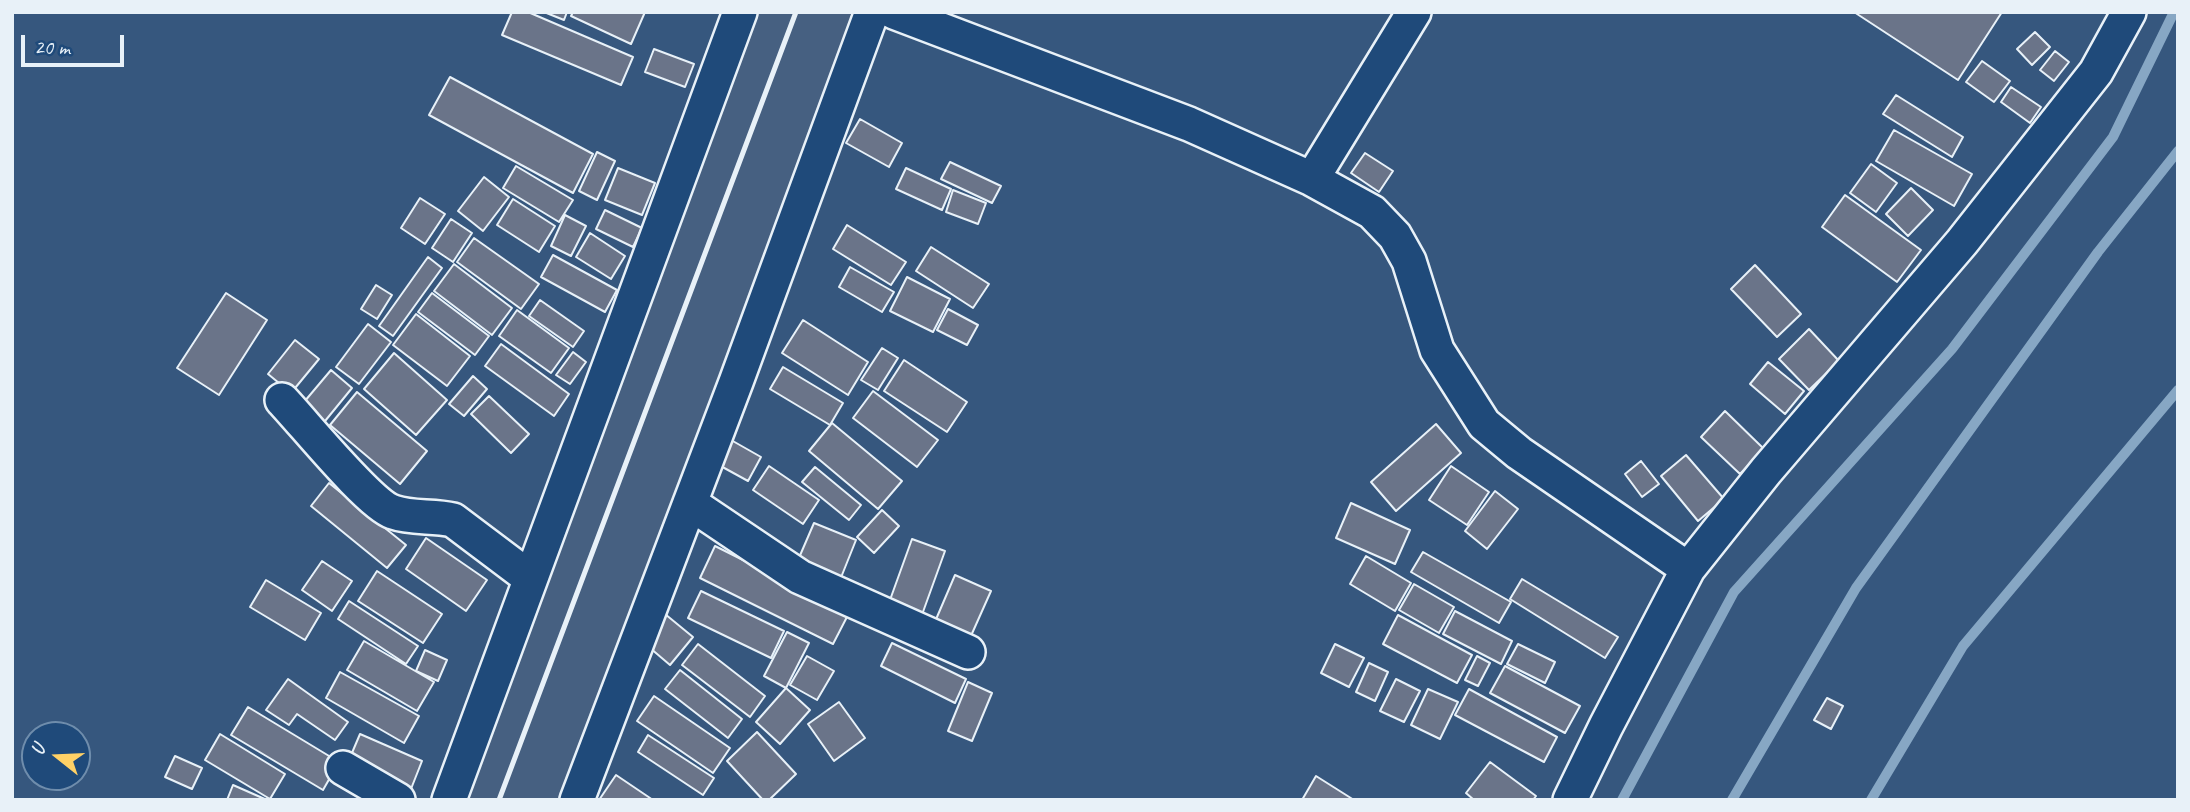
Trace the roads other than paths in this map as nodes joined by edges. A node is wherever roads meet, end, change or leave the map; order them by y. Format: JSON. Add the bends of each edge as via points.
{"nodes":[{"id":1,"x":740,"y":12,"type":"edge"},
{"id":2,"x":872,"y":12,"type":"edge"},
{"id":3,"x":894,"y":12,"type":"edge"},
{"id":4,"x":1414,"y":12,"type":"edge"},
{"id":5,"x":2129,"y":12,"type":"edge"},
{"id":6,"x":1312,"y":179,"type":"junction"},
{"id":7,"x":282,"y":400,"type":"dead end"},
{"id":8,"x":690,"y":503,"type":"junction"},
{"id":9,"x":1688,"y":569,"type":"junction"},
{"id":10,"x":530,"y":578,"type":"junction"},
{"id":11,"x":968,"y":652,"type":"dead end"},
{"id":12,"x":343,"y":768,"type":"dead end"},
{"id":13,"x":398,"y":800,"type":"edge"},
{"id":14,"x":449,"y":800,"type":"edge"},
{"id":15,"x":577,"y":800,"type":"edge"},
{"id":16,"x":1570,"y":800,"type":"edge"}],
"edges":[{"from":1,"to":10,"type":"street"},
{"from":2,"to":8,"type":"street"},
{"from":3,"to":6,"type":"street","via":[[1189,124]]},
{"from":4,"to":6,"type":"street"},
{"from":5,"to":9,"type":"street","via":[[2095,72],[1962,242]]},
{"from":6,"to":9,"type":"street","via":[[1371,212],[1395,236],[1409,261],[1437,350],[1484,424]]},
{"from":7,"to":10,"type":"street","via":[[379,505],[407,516],[453,520]]},
{"from":8,"to":11,"type":"street","via":[[800,577]]},
{"from":8,"to":15,"type":"street"},
{"from":9,"to":16,"type":"street"},
{"from":10,"to":14,"type":"street"},
{"from":12,"to":13,"type":"street"}]}
